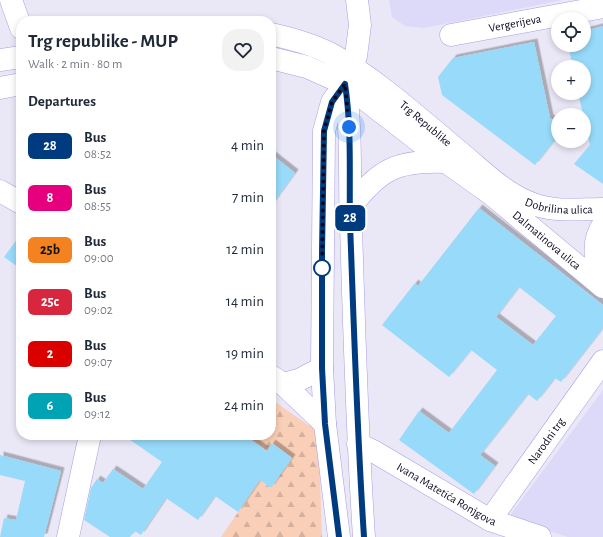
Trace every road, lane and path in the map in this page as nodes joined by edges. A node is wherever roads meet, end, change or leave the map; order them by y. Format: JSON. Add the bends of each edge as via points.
{"nodes":[{"id":1,"x":11,"y":0,"type":"edge"},
{"id":2,"x":357,"y":0,"type":"edge"},
{"id":3,"x":603,"y":7,"type":"edge"},
{"id":4,"x":17,"y":16,"type":"edge"},
{"id":5,"x":276,"y":35,"type":"edge"},
{"id":6,"x":451,"y":35,"type":"dead end"},
{"id":7,"x":16,"y":58,"type":"edge"},
{"id":8,"x":276,"y":59,"type":"edge"},
{"id":9,"x":0,"y":60,"type":"edge"},
{"id":10,"x":349,"y":75,"type":"junction"},
{"id":11,"x":16,"y":85,"type":"edge"},
{"id":12,"x":0,"y":88,"type":"edge"},
{"id":13,"x":446,"y":162,"type":"junction"},
{"id":14,"x":494,"y":188,"type":"junction"},
{"id":15,"x":0,"y":191,"type":"edge"},
{"id":16,"x":16,"y":200,"type":"edge"},
{"id":17,"x":350,"y":208,"type":"junction"},
{"id":18,"x":603,"y":209,"type":"edge"},
{"id":19,"x":603,"y":225,"type":"edge"},
{"id":20,"x":602,"y":286,"type":"edge"},
{"id":21,"x":603,"y":361,"type":"edge"},
{"id":22,"x":322,"y":368,"type":"junction"},
{"id":23,"x":277,"y":380,"type":"edge"},
{"id":24,"x":325,"y":424,"type":"junction"},
{"id":25,"x":89,"y":440,"type":"edge"},
{"id":26,"x":358,"y":444,"type":"junction"},
{"id":27,"x":490,"y":520,"type":"junction"},
{"id":28,"x":68,"y":537,"type":"edge"},
{"id":29,"x":339,"y":537,"type":"edge"},
{"id":30,"x":364,"y":537,"type":"edge"},
{"id":31,"x":540,"y":537,"type":"edge"}],
"edges":[{"from":1,"to":4,"type":"main road"},
{"from":2,"to":10,"type":"main road","via":[[359,44]]},
{"from":3,"to":6,"type":"main road","name":"Vergerijeva"},
{"from":5,"to":10,"type":"main road","name":"Trg Republike","via":[[315,47]]},
{"from":7,"to":9,"type":"main road"},
{"from":8,"to":10,"type":"main road"},
{"from":10,"to":13,"type":"main road","name":"Trg Republike"},
{"from":10,"to":14,"type":"main road","name":"Trg Republike","via":[[400,103]]},
{"from":10,"to":17,"type":"main road"},
{"from":10,"to":22,"type":"main road","via":[[332,102],[324,131]]},
{"from":11,"to":12,"type":"main road"},
{"from":13,"to":14,"type":"main road","name":"Trg Republike"},
{"from":13,"to":17,"type":"main road","via":[[420,161],[390,169],[374,180]]},
{"from":14,"to":18,"type":"main road","name":"Dobrilina ulica","via":[[537,206]]},
{"from":14,"to":20,"type":"main road","name":"Dalmatinova ulica"},
{"from":15,"to":16,"type":"main road"},
{"from":17,"to":26,"type":"main road"},
{"from":19,"to":20,"type":"main road","via":[[595,241],[595,259]]},
{"from":21,"to":27,"type":"main road","name":"Narodni trg"},
{"from":22,"to":23,"type":"main road","via":[[300,380]]},
{"from":22,"to":24,"type":"main road"},
{"from":23,"to":24,"type":"main road"},
{"from":24,"to":29,"type":"main road"},
{"from":25,"to":28,"type":"main road"},
{"from":26,"to":27,"type":"main road","name":"Ivana Matetića Ronjgova"},
{"from":26,"to":30,"type":"main road"},
{"from":27,"to":31,"type":"main road","name":"Ivana Matetića Ronjgova"}]}
